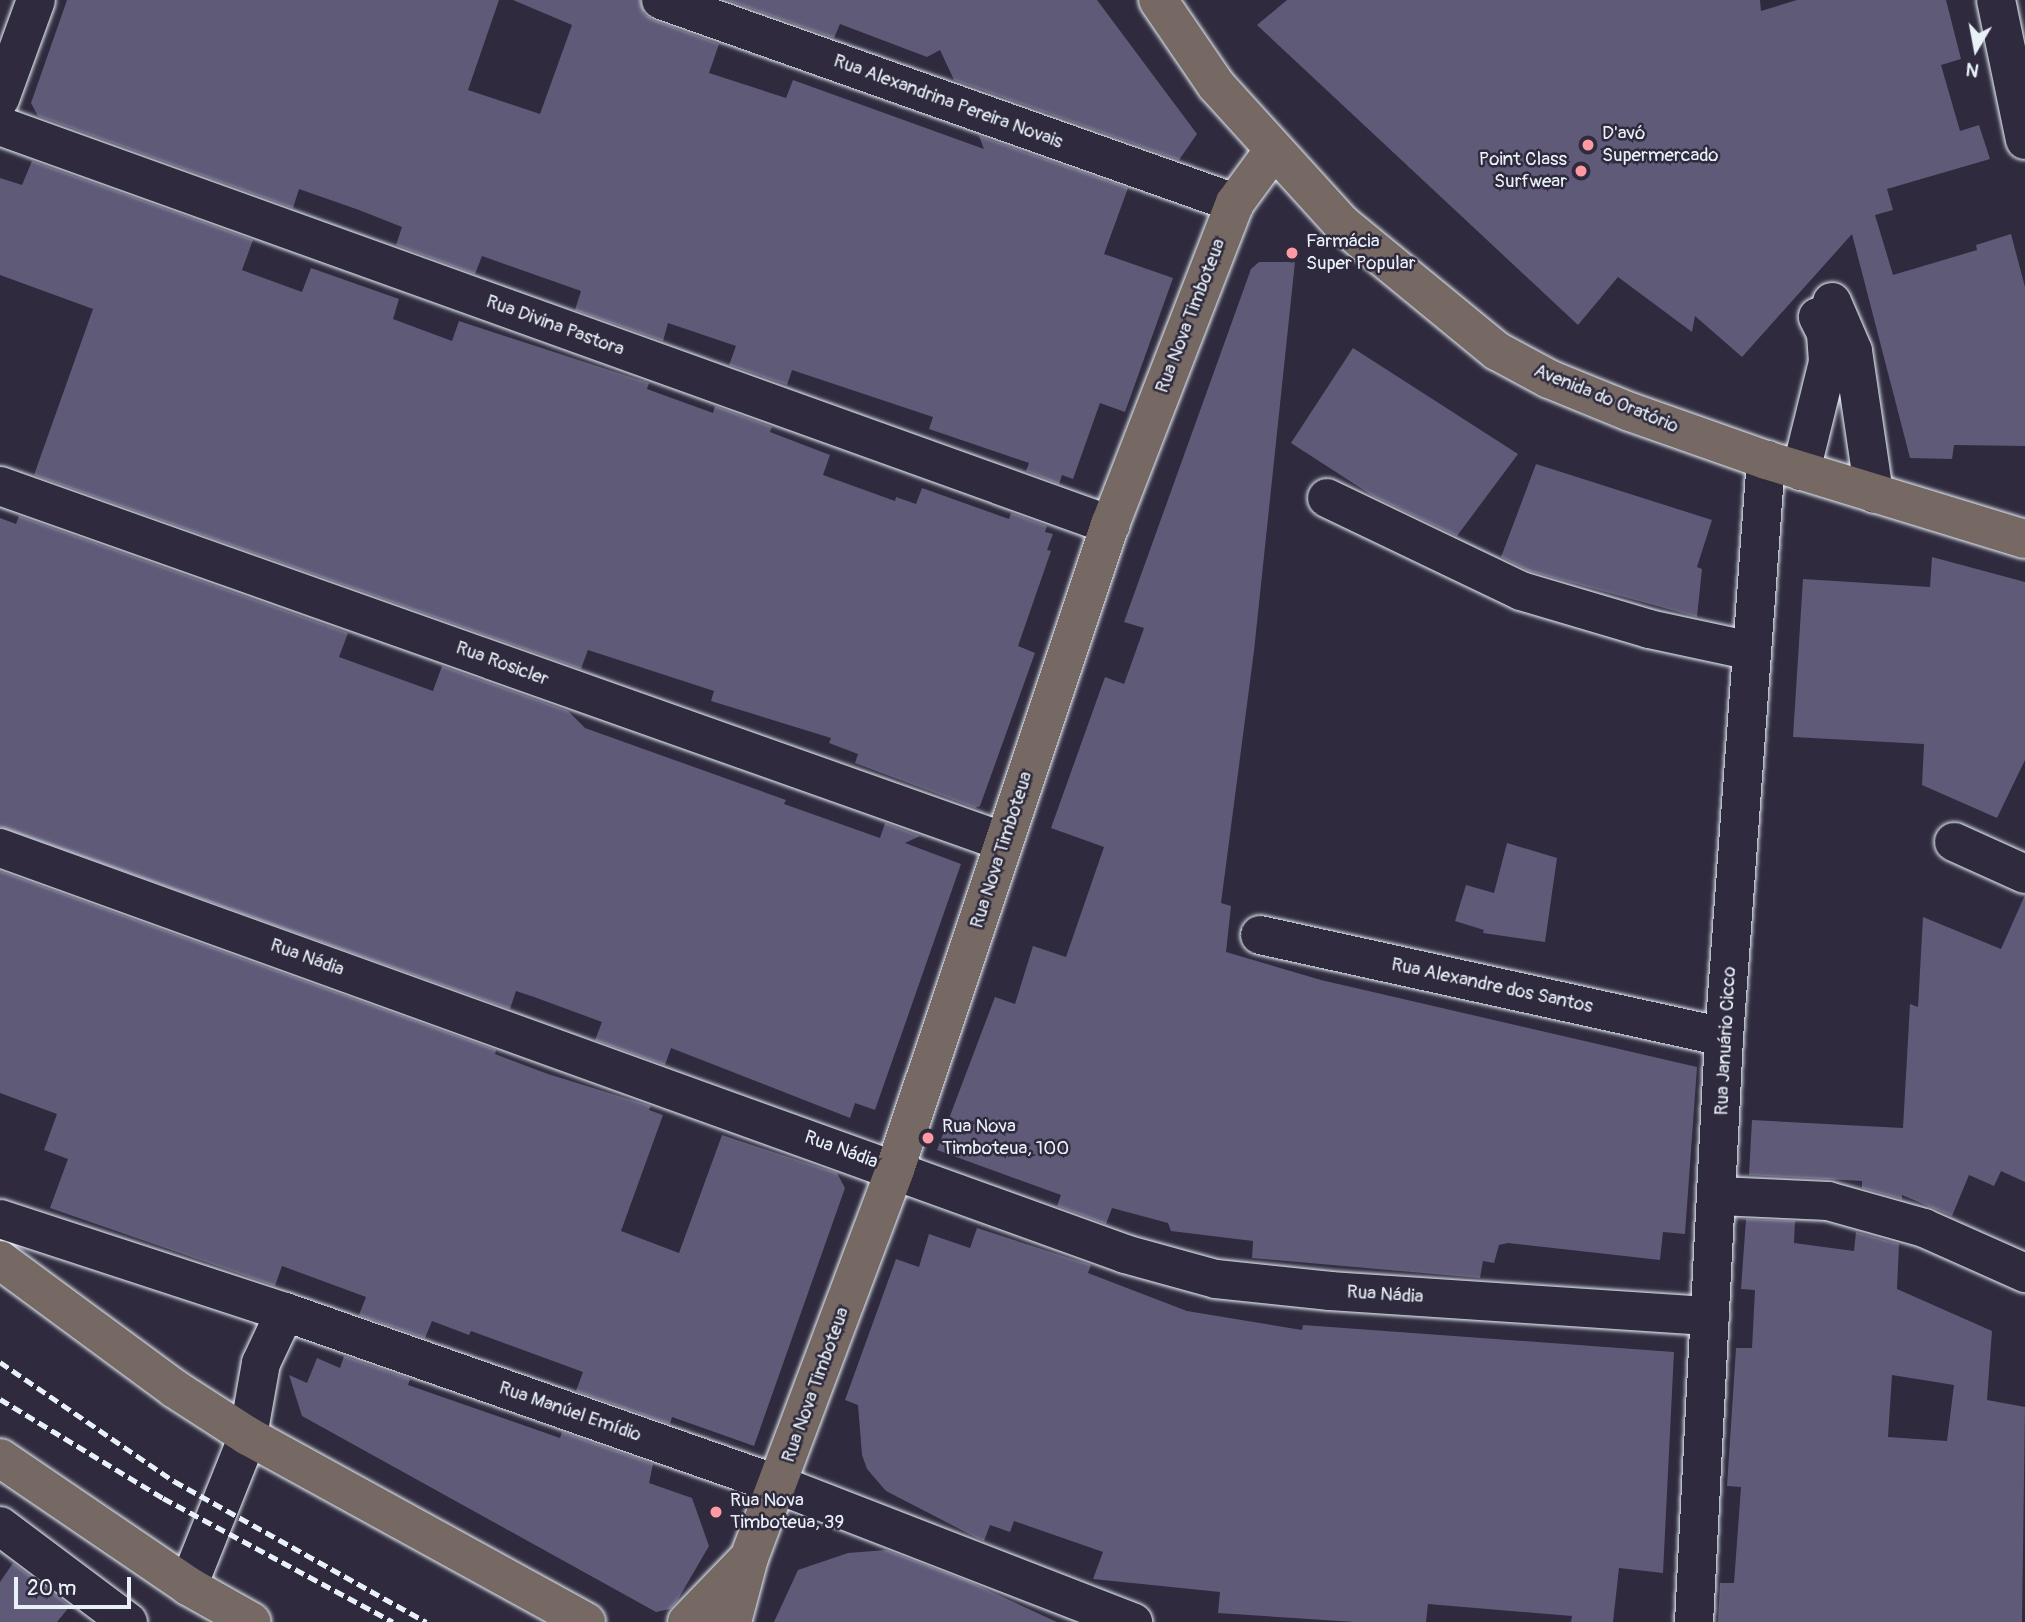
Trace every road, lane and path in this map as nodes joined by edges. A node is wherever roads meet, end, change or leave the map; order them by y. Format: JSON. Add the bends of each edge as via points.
{"nodes":[{"id":1,"x":36,"y":0,"type":"edge"},
{"id":2,"x":661,"y":0,"type":"edge"},
{"id":3,"x":1158,"y":0,"type":"edge"},
{"id":4,"x":1996,"y":0,"type":"edge"},
{"id":5,"x":0,"y":99,"type":"edge"},
{"id":6,"x":0,"y":126,"type":"edge"},
{"id":7,"x":2024,"y":134,"type":"edge"},
{"id":8,"x":1273,"y":151,"type":"junction"},
{"id":9,"x":1235,"y":204,"type":"junction"},
{"id":10,"x":1784,"y":465,"type":"junction"},
{"id":11,"x":0,"y":486,"type":"edge"},
{"id":12,"x":1874,"y":494,"type":"junction"},
{"id":13,"x":1327,"y":498,"type":"dead end"},
{"id":14,"x":1110,"y":525,"type":"junction"},
{"id":15,"x":2025,"y":539,"type":"edge"},
{"id":16,"x":1752,"y":651,"type":"junction"},
{"id":17,"x":1004,"y":842,"type":"junction"},
{"id":18,"x":1954,"y":842,"type":"dead end"},
{"id":19,"x":0,"y":848,"type":"edge"},
{"id":20,"x":2025,"y":874,"type":"edge"},
{"id":21,"x":1260,"y":935,"type":"dead end"},
{"id":22,"x":1724,"y":1037,"type":"junction"},
{"id":23,"x":895,"y":1170,"type":"junction"},
{"id":24,"x":1719,"y":1196,"type":"junction"},
{"id":25,"x":0,"y":1219,"type":"edge"},
{"id":26,"x":0,"y":1260,"type":"edge"},
{"id":27,"x":2025,"y":1273,"type":"edge"},
{"id":28,"x":285,"y":1312,"type":"junction"},
{"id":29,"x":1710,"y":1316,"type":"junction"},
{"id":30,"x":248,"y":1436,"type":"junction"},
{"id":31,"x":0,"y":1458,"type":"edge"},
{"id":32,"x":779,"y":1485,"type":"junction"},
{"id":33,"x":0,"y":1526,"type":"edge"},
{"id":34,"x":749,"y":1558,"type":"junction"},
{"id":35,"x":188,"y":1586,"type":"junction"},
{"id":36,"x":128,"y":1622,"type":"edge"},
{"id":37,"x":252,"y":1622,"type":"edge"},
{"id":38,"x":586,"y":1622,"type":"edge"},
{"id":39,"x":687,"y":1622,"type":"edge"},
{"id":40,"x":732,"y":1622,"type":"edge"},
{"id":41,"x":1133,"y":1622,"type":"edge"},
{"id":42,"x":1694,"y":1622,"type":"edge"}],
"edges":[{"from":1,"to":5,"type":"street"},
{"from":2,"to":9,"type":"street","name":"Rua Alexandrina Pereira Novais"},
{"from":3,"to":8,"type":"main road","name":"Avenida do Oratório","via":[[1216,85]]},
{"from":4,"to":7,"type":"street"},
{"from":6,"to":14,"type":"street","name":"Rua Divina Pastora"},
{"from":8,"to":9,"type":"main road","name":"Rua Nova Timboteua"},
{"from":8,"to":10,"type":"main road","name":"Avenida do Oratório","via":[[1341,223],[1497,351],[1549,379]]},
{"from":9,"to":14,"type":"main road","name":"Rua Nova Timboteua"},
{"from":10,"to":12,"type":"main road","name":"Avenida do Oratório"},
{"from":10,"to":12,"type":"street","name":"Rua Januário Cicco","via":[[1828,362],[1825,309],[1853,351]]},
{"from":10,"to":16,"type":"street","name":"Rua Januário Cicco"},
{"from":11,"to":17,"type":"street","name":"Rua Rosicler"},
{"from":12,"to":15,"type":"main road","name":"Avenida do Oratório"},
{"from":13,"to":16,"type":"street","via":[[1521,591],[1649,629]]},
{"from":14,"to":17,"type":"main road","name":"Rua Nova Timboteua"},
{"from":16,"to":22,"type":"street","name":"Rua Januário Cicco"},
{"from":17,"to":23,"type":"main road","name":"Rua Nova Timboteua"},
{"from":18,"to":20,"type":"street"},
{"from":19,"to":23,"type":"street","name":"Rua Nádia"},
{"from":21,"to":22,"type":"street","name":"Rua Alexandre dos Santos"},
{"from":22,"to":24,"type":"street","name":"Rua Januário Cicco"},
{"from":23,"to":29,"type":"street","name":"Rua Nádia","via":[[1125,1254],[1216,1279],[1448,1300]]},
{"from":23,"to":32,"type":"main road","name":"Rua Nova Timboteua"},
{"from":24,"to":27,"type":"street","via":[[1828,1201],[1924,1228]]},
{"from":24,"to":29,"type":"street","name":"Rua Januário Cicco"},
{"from":25,"to":28,"type":"street","name":"Rua Manúel Emídio"},
{"from":26,"to":30,"type":"main road","via":[[175,1389]]},
{"from":28,"to":30,"type":"street","via":[[258,1373]]},
{"from":28,"to":32,"type":"street","name":"Rua Manúel Emídio"},
{"from":29,"to":42,"type":"street","name":"Rua Januário Cicco"},
{"from":30,"to":35,"type":"street"},
{"from":30,"to":38,"type":"main road"},
{"from":31,"to":35,"type":"main road"},
{"from":32,"to":34,"type":"main road","name":"Rua Nova Timboteua"},
{"from":32,"to":41,"type":"street","name":"Rua Manúel Emídio"},
{"from":33,"to":36,"type":"street"},
{"from":34,"to":39,"type":"main road","name":"Rua Nova Timboteua"},
{"from":34,"to":40,"type":"main road","name":"Rua Nova Timboteua"},
{"from":35,"to":37,"type":"main road"}]}
